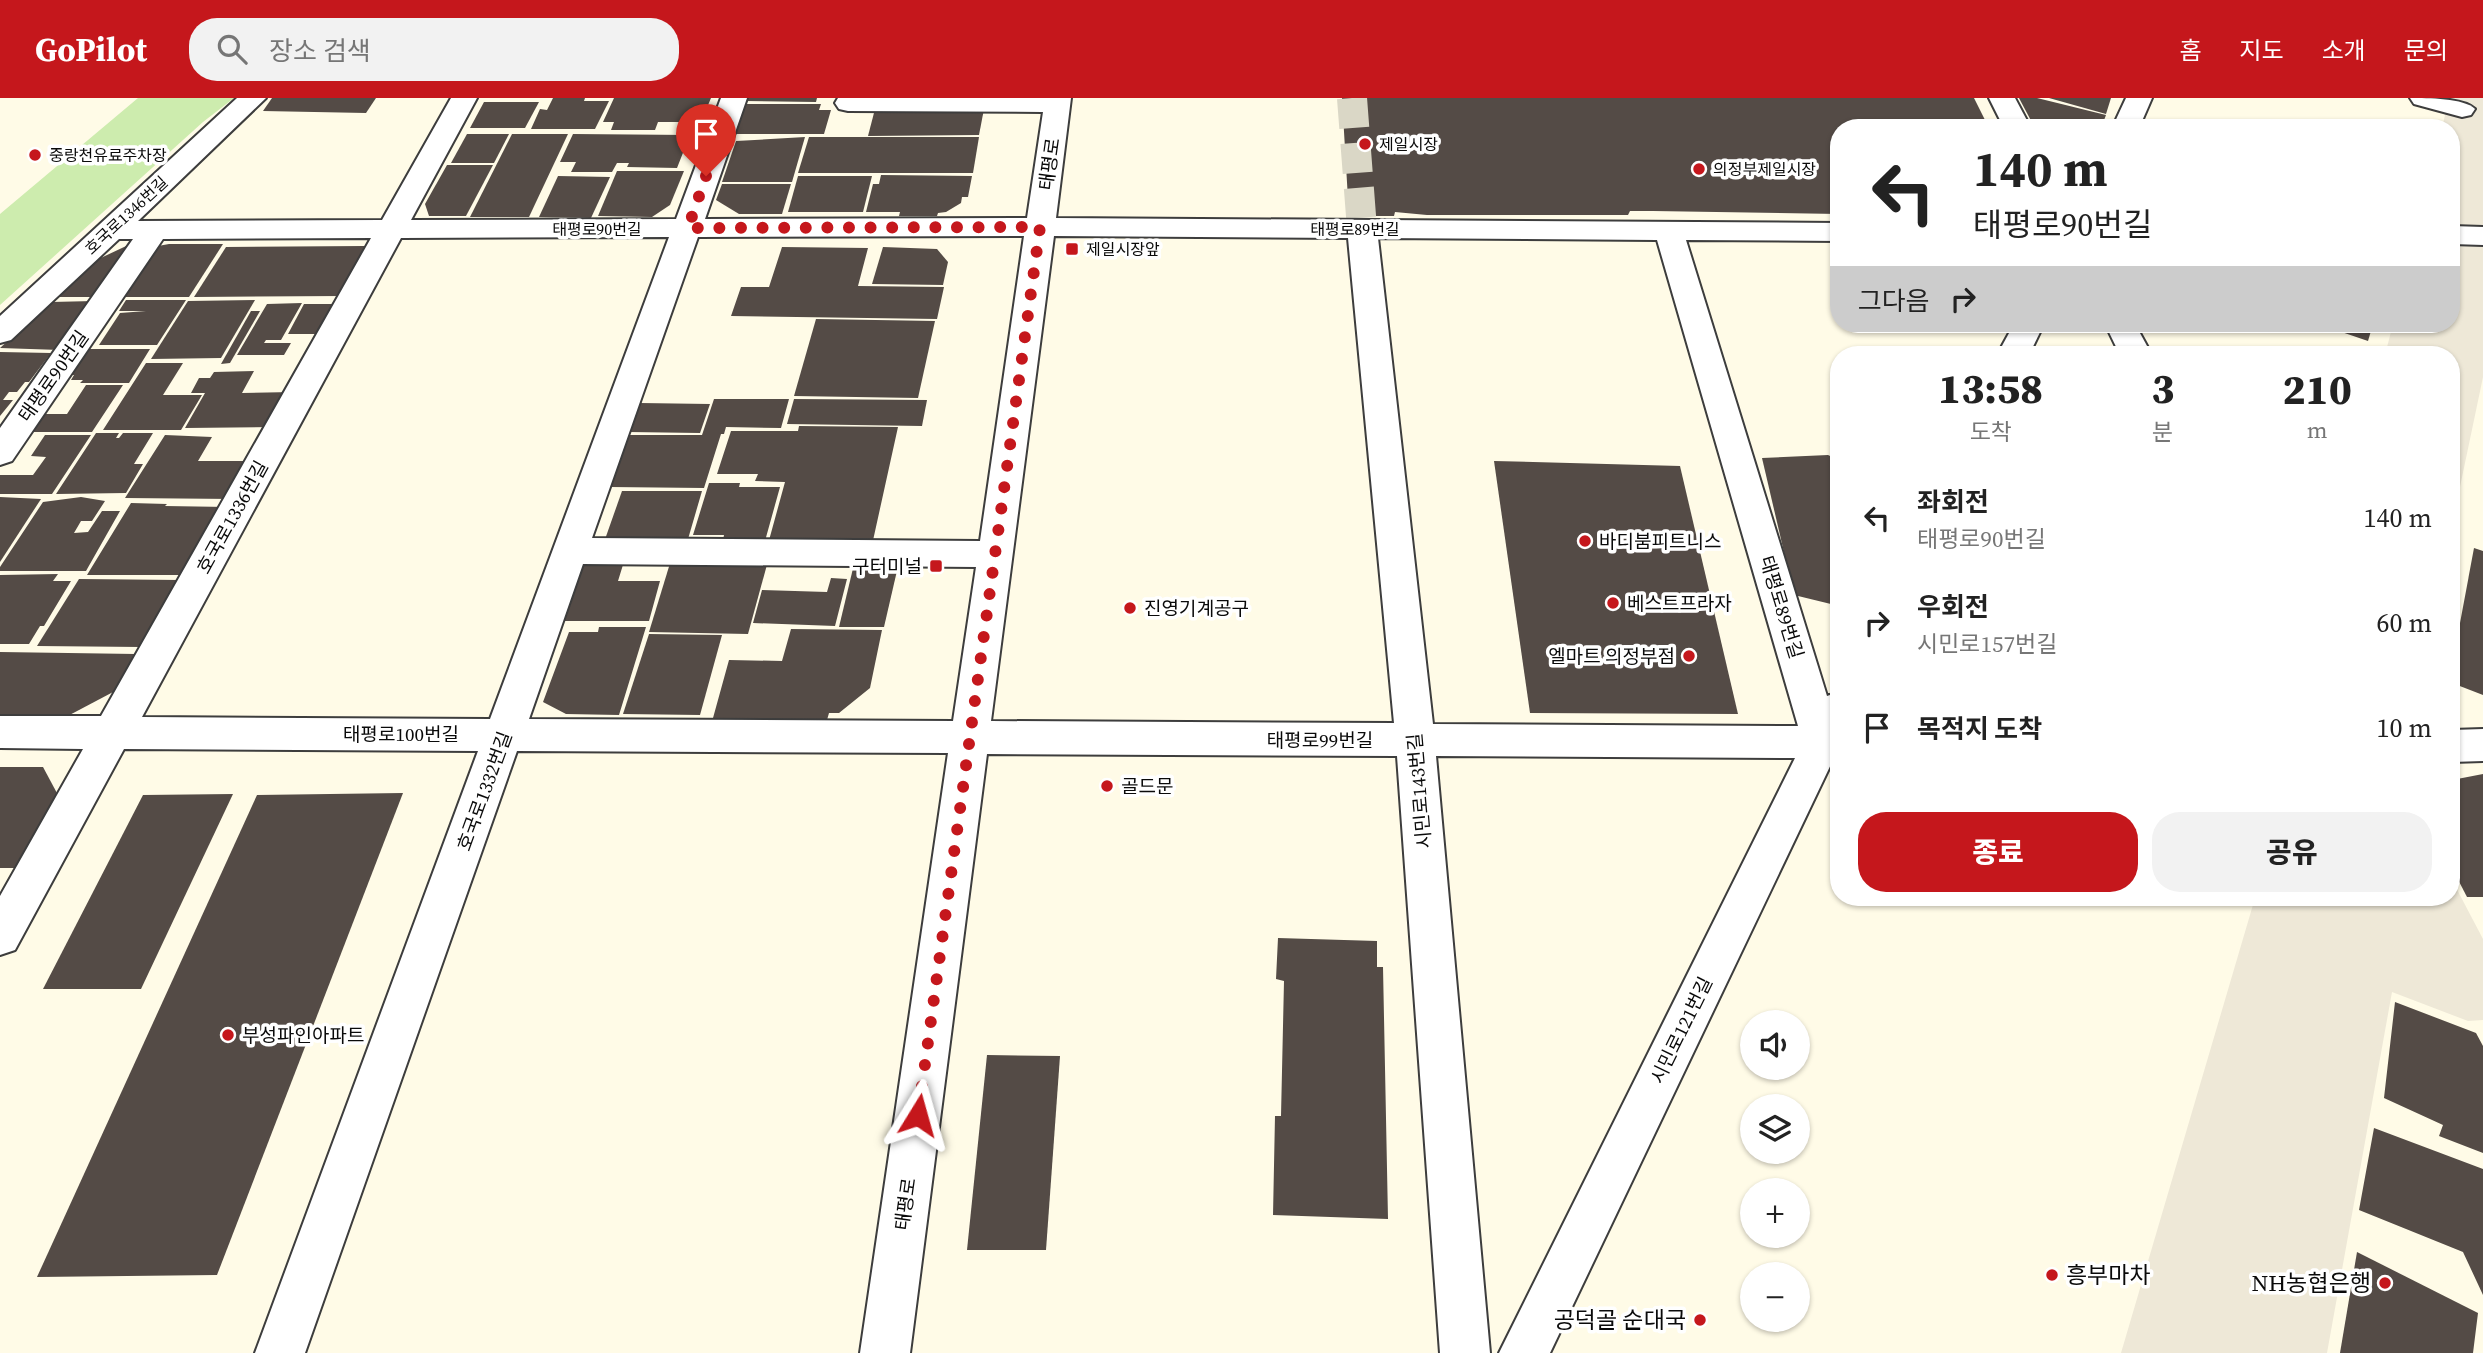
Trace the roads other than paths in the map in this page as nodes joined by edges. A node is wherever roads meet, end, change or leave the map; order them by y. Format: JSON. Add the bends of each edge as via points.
{"nodes":[{"id":1,"x":253,"y":98,"type":"edge"},
{"id":2,"x":464,"y":98,"type":"edge"},
{"id":3,"x":734,"y":98,"type":"edge"},
{"id":4,"x":2002,"y":98,"type":"edge"},
{"id":5,"x":2139,"y":98,"type":"edge"},
{"id":6,"x":2423,"y":98,"type":"edge"},
{"id":7,"x":1057,"y":101,"type":"edge"},
{"id":8,"x":848,"y":103,"type":"dead end"},
{"id":9,"x":2462,"y":108,"type":"dead end"},
{"id":10,"x":2013,"y":119,"type":"edge"},
{"id":11,"x":2129,"y":119,"type":"edge"},
{"id":12,"x":1040,"y":227,"type":"junction"},
{"id":13,"x":688,"y":228,"type":"junction"},
{"id":14,"x":391,"y":229,"type":"junction"},
{"id":15,"x":1362,"y":229,"type":"junction"},
{"id":16,"x":110,"y":230,"type":"junction"},
{"id":17,"x":155,"y":230,"type":"junction"},
{"id":18,"x":1669,"y":231,"type":"junction"},
{"id":19,"x":1830,"y":232,"type":"edge"},
{"id":20,"x":2460,"y":235,"type":"edge"},
{"id":21,"x":2483,"y":236,"type":"edge"},
{"id":22,"x":0,"y":333,"type":"edge"},
{"id":23,"x":0,"y":453,"type":"edge"},
{"id":24,"x":571,"y":551,"type":"junction"},
{"id":25,"x":995,"y":555,"type":"junction"},
{"id":26,"x":1830,"y":719,"type":"edge"},
{"id":27,"x":1830,"y":731,"type":"edge"},
{"id":28,"x":0,"y":732,"type":"edge"},
{"id":29,"x":113,"y":733,"type":"junction"},
{"id":30,"x":505,"y":735,"type":"junction"},
{"id":31,"x":970,"y":737,"type":"junction"},
{"id":32,"x":1830,"y":739,"type":"edge"},
{"id":33,"x":1415,"y":740,"type":"junction"},
{"id":34,"x":2483,"y":745,"type":"edge"},
{"id":35,"x":2460,"y":746,"type":"edge"},
{"id":36,"x":0,"y":936,"type":"edge"},
{"id":37,"x":280,"y":1353,"type":"edge"},
{"id":38,"x":885,"y":1353,"type":"edge"},
{"id":39,"x":1465,"y":1353,"type":"edge"},
{"id":40,"x":1524,"y":1353,"type":"edge"}],
"edges":[{"from":1,"to":16,"type":"street","name":"호국로1346번길"},
{"from":2,"to":14,"type":"street","name":"호국로1336번길"},
{"from":3,"to":13,"type":"street","name":"호국로1332번길"},
{"from":4,"to":10,"type":"street"},
{"from":5,"to":11,"type":"street"},
{"from":6,"to":9,"type":"street"},
{"from":7,"to":8,"type":"street"},
{"from":7,"to":12,"type":"street","name":"태평로"},
{"from":12,"to":13,"type":"street","name":"태평로90번길"},
{"from":12,"to":15,"type":"street","name":"태평로89번길"},
{"from":12,"to":25,"type":"street","name":"태평로"},
{"from":13,"to":14,"type":"street","name":"태평로90번길"},
{"from":13,"to":24,"type":"street","name":"호국로1332번길"},
{"from":14,"to":17,"type":"street","name":"태평로90번길"},
{"from":14,"to":29,"type":"street","name":"호국로1336번길"},
{"from":15,"to":18,"type":"street","name":"태평로89번길"},
{"from":15,"to":33,"type":"street","name":"시민로143번길"},
{"from":16,"to":17,"type":"street","name":"태평로90번길"},
{"from":16,"to":22,"type":"street","name":"호국로1346번길"},
{"from":17,"to":23,"type":"street","name":"태평로90번길"},
{"from":18,"to":19,"type":"street","name":"태평로89번길"},
{"from":18,"to":26,"type":"street","name":"태평로89번길"},
{"from":20,"to":21,"type":"street"},
{"from":24,"to":25,"type":"street"},
{"from":24,"to":30,"type":"street","name":"호국로1332번길"},
{"from":25,"to":31,"type":"street","name":"태평로"},
{"from":27,"to":33,"type":"street","name":"태평로99번길"},
{"from":28,"to":29,"type":"street","name":"태평로100번길"},
{"from":29,"to":30,"type":"street","name":"태평로100번길"},
{"from":29,"to":36,"type":"street","name":"호국로1336번길"},
{"from":30,"to":31,"type":"street","name":"태평로100번길"},
{"from":30,"to":37,"type":"street","name":"호국로1332번길"},
{"from":31,"to":33,"type":"street","name":"태평로99번길"},
{"from":31,"to":38,"type":"street","name":"태평로"},
{"from":32,"to":40,"type":"street","name":"시민로121번길"},
{"from":33,"to":39,"type":"street","name":"시민로143번길"},
{"from":34,"to":35,"type":"street"}]}
